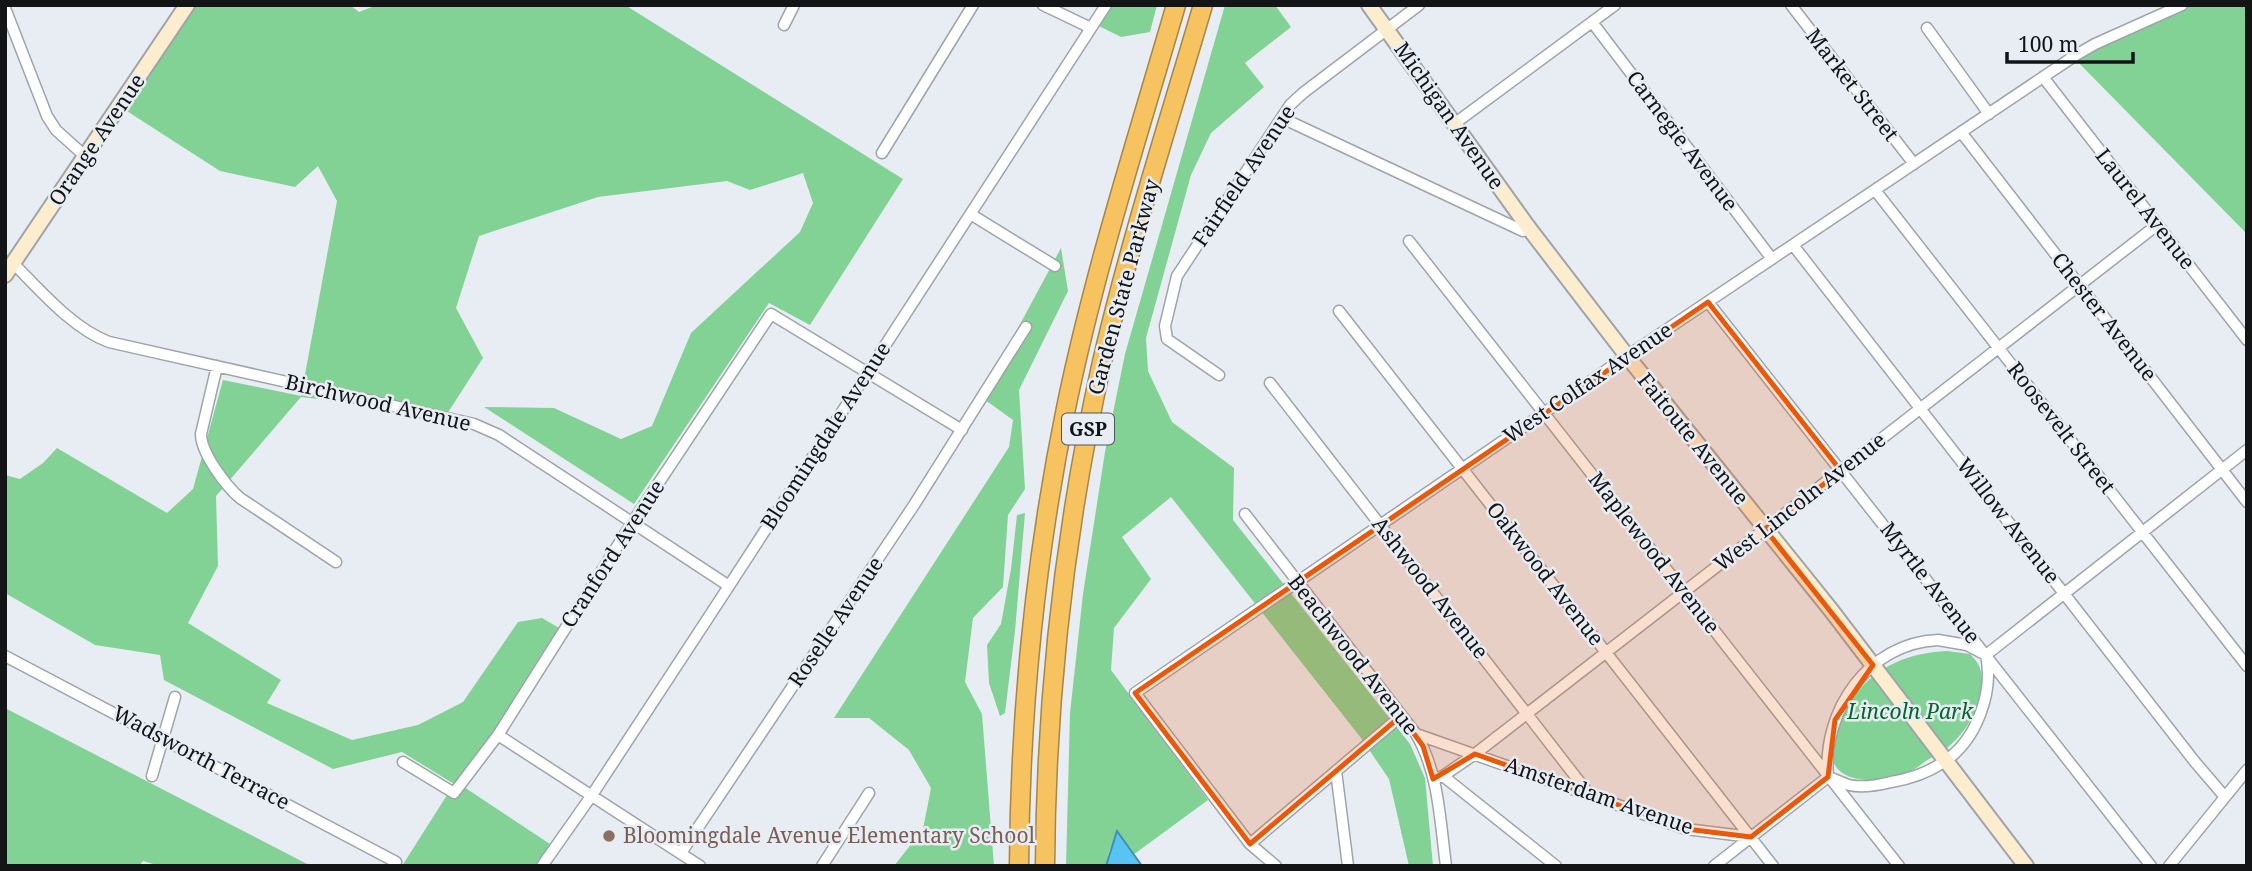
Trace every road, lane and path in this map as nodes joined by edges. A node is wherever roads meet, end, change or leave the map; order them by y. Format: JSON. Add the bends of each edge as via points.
{"nodes":[{"id":1,"x":187,"y":5,"type":"edge"},
{"id":2,"x":794,"y":5,"type":"edge"},
{"id":3,"x":973,"y":5,"type":"edge"},
{"id":4,"x":1043,"y":5,"type":"edge"},
{"id":5,"x":1106,"y":5,"type":"edge"},
{"id":6,"x":1176,"y":5,"type":"edge"},
{"id":7,"x":1202,"y":5,"type":"edge"},
{"id":8,"x":1368,"y":5,"type":"edge"},
{"id":9,"x":1419,"y":5,"type":"edge"},
{"id":10,"x":1615,"y":5,"type":"edge"},
{"id":11,"x":1791,"y":5,"type":"edge"},
{"id":12,"x":2182,"y":5,"type":"edge"},
{"id":13,"x":5,"y":8,"type":"edge"},
{"id":14,"x":2158,"y":10,"type":"edge"},
{"id":15,"x":1592,"y":22,"type":"junction"},
{"id":16,"x":784,"y":25,"type":"dead end"},
{"id":17,"x":1091,"y":28,"type":"junction"},
{"id":18,"x":1927,"y":28,"type":"dead end"},
{"id":19,"x":1387,"y":30,"type":"junction"},
{"id":20,"x":2043,"y":77,"type":"junction"},
{"id":21,"x":1989,"y":114,"type":"junction"},
{"id":22,"x":1282,"y":118,"type":"junction"},
{"id":23,"x":1454,"y":124,"type":"junction"},
{"id":24,"x":1961,"y":132,"type":"junction"},
{"id":25,"x":882,"y":153,"type":"dead end"},
{"id":26,"x":86,"y":157,"type":"junction"},
{"id":27,"x":1913,"y":164,"type":"junction"},
{"id":28,"x":1875,"y":190,"type":"junction"},
{"id":29,"x":971,"y":215,"type":"junction"},
{"id":30,"x":2157,"y":225,"type":"junction"},
{"id":31,"x":1528,"y":227,"type":"junction"},
{"id":32,"x":1409,"y":241,"type":"dead end"},
{"id":33,"x":1793,"y":245,"type":"junction"},
{"id":34,"x":1772,"y":259,"type":"junction"},
{"id":35,"x":1055,"y":266,"type":"dead end"},
{"id":36,"x":9,"y":269,"type":"edge"},
{"id":37,"x":2079,"y":285,"type":"junction"},
{"id":38,"x":1707,"y":302,"type":"junction"},
{"id":39,"x":1339,"y":311,"type":"dead end"},
{"id":40,"x":1026,"y":327,"type":"dead end"},
{"id":41,"x":2247,"y":340,"type":"edge"},
{"id":42,"x":1998,"y":348,"type":"junction"},
{"id":43,"x":1627,"y":356,"type":"junction"},
{"id":44,"x":216,"y":366,"type":"junction"},
{"id":45,"x":867,"y":372,"type":"junction"},
{"id":46,"x":1219,"y":375,"type":"dead end"},
{"id":47,"x":1270,"y":383,"type":"dead end"},
{"id":48,"x":1920,"y":409,"type":"junction"},
{"id":49,"x":1544,"y":413,"type":"junction"},
{"id":50,"x":962,"y":430,"type":"junction"},
{"id":51,"x":2247,"y":450,"type":"edge"},
{"id":52,"x":1463,"y":469,"type":"junction"},
{"id":53,"x":2222,"y":470,"type":"junction"},
{"id":54,"x":1841,"y":471,"type":"junction"},
{"id":55,"x":2247,"y":502,"type":"edge"},
{"id":56,"x":1245,"y":514,"type":"dead end"},
{"id":57,"x":632,"y":523,"type":"junction"},
{"id":58,"x":1380,"y":525,"type":"junction"},
{"id":59,"x":1765,"y":529,"type":"junction"},
{"id":60,"x":2142,"y":532,"type":"junction"},
{"id":61,"x":336,"y":562,"type":"dead end"},
{"id":62,"x":1297,"y":582,"type":"junction"},
{"id":63,"x":729,"y":586,"type":"junction"},
{"id":64,"x":1684,"y":592,"type":"junction"},
{"id":65,"x":2064,"y":593,"type":"junction"},
{"id":66,"x":1606,"y":652,"type":"junction"},
{"id":67,"x":1986,"y":655,"type":"junction"},
{"id":68,"x":5,"y":656,"type":"edge"},
{"id":69,"x":1873,"y":665,"type":"junction"},
{"id":70,"x":2247,"y":666,"type":"edge"},
{"id":71,"x":175,"y":696,"type":"dead end"},
{"id":72,"x":1528,"y":713,"type":"junction"},
{"id":73,"x":1401,"y":716,"type":"junction"},
{"id":74,"x":1416,"y":734,"type":"junction"},
{"id":75,"x":498,"y":735,"type":"junction"},
{"id":76,"x":163,"y":738,"type":"junction"},
{"id":77,"x":1475,"y":754,"type":"junction"},
{"id":78,"x":1946,"y":760,"type":"junction"},
{"id":79,"x":404,"y":762,"type":"dead end"},
{"id":80,"x":2247,"y":770,"type":"edge"},
{"id":81,"x":1336,"y":771,"type":"junction"},
{"id":82,"x":152,"y":776,"type":"dead end"},
{"id":83,"x":1828,"y":777,"type":"junction"},
{"id":84,"x":1438,"y":778,"type":"junction"},
{"id":85,"x":869,"y":793,"type":"dead end"},
{"id":86,"x":1589,"y":794,"type":"junction"},
{"id":87,"x":592,"y":795,"type":"junction"},
{"id":88,"x":2225,"y":797,"type":"junction"},
{"id":89,"x":1751,"y":837,"type":"junction"},
{"id":90,"x":1250,"y":844,"type":"junction"},
{"id":91,"x":681,"y":853,"type":"junction"},
{"id":92,"x":1541,"y":853,"type":"junction"},
{"id":93,"x":396,"y":862,"type":"dead end"},
{"id":94,"x":542,"y":866,"type":"edge"},
{"id":95,"x":700,"y":866,"type":"edge"},
{"id":96,"x":822,"y":866,"type":"edge"},
{"id":97,"x":1019,"y":866,"type":"edge"},
{"id":98,"x":1045,"y":866,"type":"edge"},
{"id":99,"x":1276,"y":866,"type":"edge"},
{"id":100,"x":1348,"y":866,"type":"edge"},
{"id":101,"x":1446,"y":866,"type":"edge"},
{"id":102,"x":1543,"y":866,"type":"edge"},
{"id":103,"x":1556,"y":866,"type":"edge"},
{"id":104,"x":1714,"y":866,"type":"edge"},
{"id":105,"x":1773,"y":866,"type":"edge"},
{"id":106,"x":1899,"y":866,"type":"edge"},
{"id":107,"x":2026,"y":866,"type":"edge"},
{"id":108,"x":2151,"y":866,"type":"edge"},
{"id":109,"x":2169,"y":866,"type":"edge"}],
"edges":[{"from":1,"to":26,"type":"street","name":"Orange Avenue"},
{"from":2,"to":16,"type":"street"},
{"from":3,"to":25,"type":"street"},
{"from":4,"to":17,"type":"street"},
{"from":5,"to":17,"type":"street","name":"Bloomingdale Avenue"},
{"from":6,"to":97,"type":"highway","name":"Garden State Parkway","number":"GSP","via":[[1097,277],[1059,443],[1028,671]]},
{"from":7,"to":98,"type":"highway","name":"Garden State Parkway","number":"GSP","via":[[1129,258],[1084,451],[1055,662]]},
{"from":8,"to":19,"type":"street","name":"Michigan Avenue"},
{"from":9,"to":19,"type":"street","name":"Fairfield Avenue"},
{"from":10,"to":15,"type":"street"},
{"from":11,"to":27,"type":"street","name":"Market Street"},
{"from":12,"to":14,"type":"street","name":"West Colfax Avenue"},
{"from":13,"to":26,"type":"street","via":[[47,116]]},
{"from":14,"to":20,"type":"street","name":"West Colfax Avenue"},
{"from":15,"to":23,"type":"street"},
{"from":15,"to":34,"type":"street","name":"Carnegie Avenue"},
{"from":17,"to":29,"type":"street","name":"Bloomingdale Avenue"},
{"from":18,"to":21,"type":"street"},
{"from":19,"to":22,"type":"street","name":"Fairfield Avenue","via":[[1297,99]]},
{"from":19,"to":23,"type":"street","name":"Michigan Avenue"},
{"from":20,"to":21,"type":"street","name":"West Colfax Avenue"},
{"from":20,"to":30,"type":"street","name":"Laurel Avenue"},
{"from":21,"to":24,"type":"street","name":"West Colfax Avenue"},
{"from":22,"to":31,"type":"street","via":[[1523,231]]},
{"from":22,"to":46,"type":"street","name":"Fairfield Avenue","via":[[1172,290],[1164,331],[1167,339]]},
{"from":23,"to":31,"type":"street","name":"Michigan Avenue"},
{"from":24,"to":27,"type":"street","name":"West Colfax Avenue"},
{"from":24,"to":37,"type":"street","name":"Chester Avenue"},
{"from":26,"to":36,"type":"street","name":"Orange Avenue"},
{"from":27,"to":28,"type":"street","name":"West Colfax Avenue"},
{"from":28,"to":33,"type":"street","name":"West Colfax Avenue"},
{"from":28,"to":42,"type":"street","name":"Roosevelt Street"},
{"from":29,"to":35,"type":"street"},
{"from":29,"to":45,"type":"street","name":"Bloomingdale Avenue"},
{"from":30,"to":37,"type":"street","name":"West Lincoln Avenue"},
{"from":30,"to":41,"type":"street","name":"Laurel Avenue"},
{"from":31,"to":43,"type":"street","name":"Faitoute Avenue"},
{"from":32,"to":49,"type":"street","name":"Maplewood Avenue"},
{"from":33,"to":34,"type":"street","name":"West Colfax Avenue"},
{"from":33,"to":48,"type":"street","name":"Willow Avenue"},
{"from":34,"to":38,"type":"street","name":"West Colfax Avenue"},
{"from":36,"to":44,"type":"street","name":"Birchwood Avenue","via":[[94,337]]},
{"from":37,"to":42,"type":"street","name":"West Lincoln Avenue"},
{"from":37,"to":53,"type":"street","name":"Chester Avenue"},
{"from":38,"to":43,"type":"street","name":"West Colfax Avenue"},
{"from":38,"to":54,"type":"street","name":"Myrtle Avenue"},
{"from":39,"to":52,"type":"street","name":"Oakwood Avenue"},
{"from":40,"to":50,"type":"street","name":"Roselle Avenue"},
{"from":42,"to":48,"type":"street","name":"West Lincoln Avenue"},
{"from":42,"to":60,"type":"street","name":"Roosevelt Street"},
{"from":43,"to":49,"type":"street","name":"West Colfax Avenue"},
{"from":43,"to":59,"type":"street","name":"Faitoute Avenue"},
{"from":44,"to":57,"type":"street","name":"Birchwood Avenue","via":[[474,424],[499,435]]},
{"from":44,"to":61,"type":"street","via":[[201,434],[205,452],[240,498]]},
{"from":45,"to":50,"type":"street"},
{"from":45,"to":57,"type":"street","name":"Cranford Avenue","via":[[771,314]]},
{"from":45,"to":63,"type":"street","name":"Bloomingdale Avenue"},
{"from":47,"to":58,"type":"street","name":"Ashwood Avenue"},
{"from":48,"to":54,"type":"street","name":"West Lincoln Avenue"},
{"from":48,"to":65,"type":"street","name":"Willow Avenue"},
{"from":49,"to":52,"type":"street","name":"West Colfax Avenue"},
{"from":49,"to":64,"type":"street","name":"Maplewood Avenue"},
{"from":50,"to":91,"type":"street","name":"Roselle Avenue"},
{"from":51,"to":53,"type":"street"},
{"from":52,"to":58,"type":"street","name":"West Colfax Avenue"},
{"from":52,"to":66,"type":"street","name":"Oakwood Avenue"},
{"from":53,"to":55,"type":"street","name":"Chester Avenue"},
{"from":53,"to":60,"type":"street"},
{"from":54,"to":59,"type":"street","name":"West Lincoln Avenue"},
{"from":54,"to":67,"type":"street","name":"Myrtle Avenue"},
{"from":56,"to":62,"type":"street","name":"Beachwood Avenue"},
{"from":57,"to":63,"type":"street","name":"Birchwood Avenue"},
{"from":57,"to":75,"type":"street","name":"Cranford Avenue"},
{"from":58,"to":62,"type":"street","name":"West Colfax Avenue"},
{"from":58,"to":72,"type":"street","name":"Ashwood Avenue"},
{"from":59,"to":64,"type":"street","name":"West Lincoln Avenue"},
{"from":59,"to":69,"type":"street","name":"Faitoute Avenue"},
{"from":60,"to":65,"type":"street"},
{"from":60,"to":70,"type":"street","name":"Roosevelt Street"},
{"from":62,"to":73,"type":"street","name":"Beachwood Avenue"},
{"from":62,"to":90,"type":"street","name":"West Colfax Avenue","via":[[1135,693]]},
{"from":63,"to":87,"type":"street","name":"Bloomingdale Avenue"},
{"from":64,"to":66,"type":"street","name":"West Lincoln Avenue"},
{"from":64,"to":83,"type":"street","name":"Maplewood Avenue"},
{"from":65,"to":67,"type":"street"},
{"from":65,"to":88,"type":"street","name":"Willow Avenue"},
{"from":66,"to":72,"type":"street","name":"West Lincoln Avenue"},
{"from":66,"to":89,"type":"street","name":"Oakwood Avenue"},
{"from":67,"to":69,"type":"street","via":[[1957,642],[1928,641],[1900,648]]},
{"from":67,"to":78,"type":"street","via":[[1988,679],[1980,714],[1969,736]]},
{"from":67,"to":108,"type":"street","name":"Myrtle Avenue"},
{"from":68,"to":76,"type":"street","name":"Wadsworth Terrace"},
{"from":69,"to":78,"type":"street","name":"Faitoute Avenue"},
{"from":69,"to":83,"type":"street","via":[[1847,696],[1835,720],[1828,747]]},
{"from":71,"to":76,"type":"street"},
{"from":72,"to":77,"type":"street","name":"West Lincoln Avenue"},
{"from":72,"to":86,"type":"street","name":"Ashwood Avenue"},
{"from":73,"to":74,"type":"street","name":"Beachwood Avenue"},
{"from":73,"to":81,"type":"street"},
{"from":74,"to":77,"type":"street","name":"Amsterdam Avenue"},
{"from":74,"to":84,"type":"street","name":"Beachwood Avenue"},
{"from":75,"to":79,"type":"street","name":"Cranford Avenue","via":[[454,793]]},
{"from":75,"to":87,"type":"street"},
{"from":76,"to":82,"type":"street"},
{"from":76,"to":93,"type":"street","name":"Wadsworth Terrace"},
{"from":77,"to":84,"type":"street","name":"West Lincoln Avenue"},
{"from":77,"to":86,"type":"street","name":"Amsterdam Avenue"},
{"from":78,"to":83,"type":"street","via":[[1917,775],[1884,784],[1850,785]]},
{"from":78,"to":107,"type":"street","name":"Faitoute Avenue"},
{"from":80,"to":88,"type":"street"},
{"from":81,"to":90,"type":"street"},
{"from":81,"to":100,"type":"street"},
{"from":83,"to":89,"type":"street"},
{"from":83,"to":106,"type":"street","name":"Maplewood Avenue"},
{"from":84,"to":92,"type":"street"},
{"from":84,"to":101,"type":"street","name":"Beachwood Avenue"},
{"from":85,"to":96,"type":"street"},
{"from":86,"to":89,"type":"street","name":"Amsterdam Avenue","via":[[1686,829]]},
{"from":87,"to":91,"type":"street"},
{"from":87,"to":94,"type":"street","name":"Bloomingdale Avenue"},
{"from":88,"to":109,"type":"street"},
{"from":89,"to":104,"type":"street"},
{"from":89,"to":105,"type":"street"},
{"from":90,"to":99,"type":"street"},
{"from":91,"to":95,"type":"street"},
{"from":92,"to":102,"type":"street"},
{"from":92,"to":103,"type":"street"}]}
